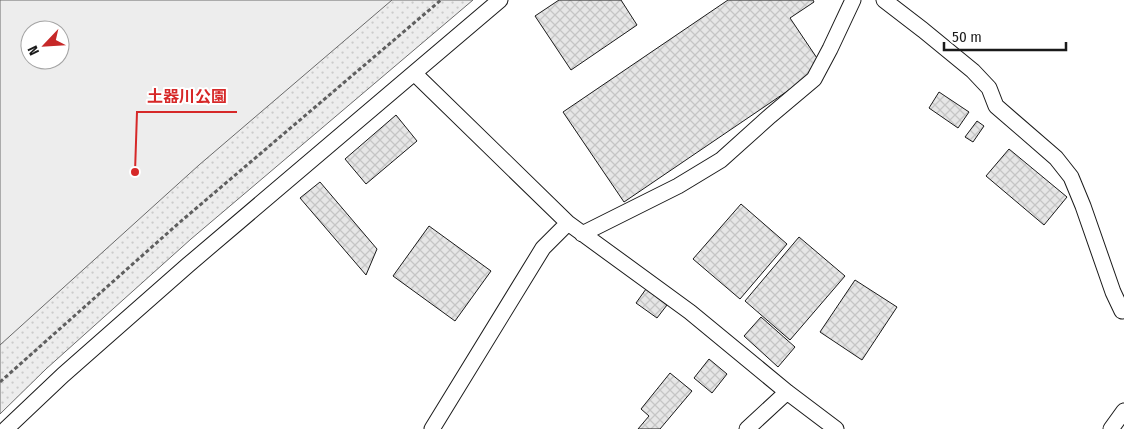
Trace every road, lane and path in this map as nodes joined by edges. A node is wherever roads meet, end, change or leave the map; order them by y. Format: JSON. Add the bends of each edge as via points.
{"nodes":[{"id":1,"x":441,"y":0,"type":"edge"},
{"id":2,"x":500,"y":0,"type":"edge"},
{"id":3,"x":853,"y":0,"type":"edge"},
{"id":4,"x":884,"y":0,"type":"edge"},
{"id":5,"x":414,"y":73,"type":"junction"},
{"id":6,"x":568,"y":223,"type":"junction"},
{"id":7,"x":582,"y":234,"type":"junction"},
{"id":8,"x":1124,"y":294,"type":"edge"},
{"id":9,"x":1123,"y":313,"type":"edge"},
{"id":10,"x":0,"y":382,"type":"edge"},
{"id":11,"x":787,"y":392,"type":"junction"},
{"id":12,"x":1124,"y":411,"type":"edge"},
{"id":13,"x":6,"y":429,"type":"edge"},
{"id":14,"x":432,"y":429,"type":"edge"},
{"id":15,"x":747,"y":429,"type":"edge"},
{"id":16,"x":836,"y":429,"type":"edge"},
{"id":17,"x":1111,"y":429,"type":"edge"}],
"edges":[{"from":1,"to":10,"type":"path","via":[[180,222]]},
{"from":2,"to":5,"type":"street"},
{"from":3,"to":7,"type":"street","via":[[814,79],[721,160],[678,186]]},
{"from":4,"to":9,"type":"street","via":[[973,71],[989,88],[996,106],[1056,158],[1072,177],[1112,292]]},
{"from":5,"to":6,"type":"street"},
{"from":5,"to":13,"type":"street","via":[[188,265]]},
{"from":6,"to":7,"type":"street"},
{"from":6,"to":14,"type":"street","via":[[543,248]]},
{"from":7,"to":11,"type":"street","via":[[690,312]]},
{"from":8,"to":9,"type":"street"},
{"from":11,"to":15,"type":"street"},
{"from":11,"to":16,"type":"street"},
{"from":12,"to":17,"type":"street"}]}
